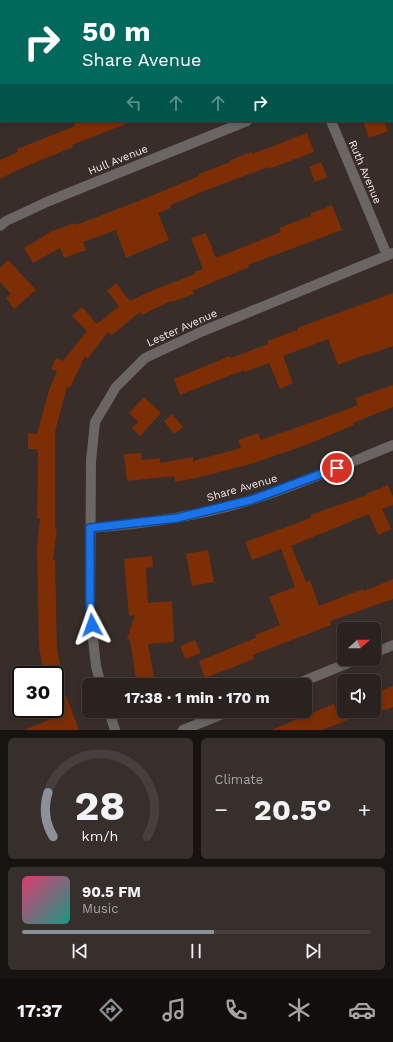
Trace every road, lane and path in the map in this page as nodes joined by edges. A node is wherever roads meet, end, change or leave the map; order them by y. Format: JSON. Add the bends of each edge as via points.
{"nodes":[{"id":1,"x":245,"y":122,"type":"edge"},
{"id":2,"x":331,"y":122,"type":"edge"},
{"id":3,"x":0,"y":226,"type":"edge"},
{"id":4,"x":390,"y":254,"type":"edge"},
{"id":5,"x":393,"y":445,"type":"edge"},
{"id":6,"x":90,"y":528,"type":"junction"},
{"id":7,"x":393,"y":645,"type":"edge"},
{"id":8,"x":381,"y":650,"type":"edge"},
{"id":9,"x":341,"y":666,"type":"edge"},
{"id":10,"x":99,"y":678,"type":"edge"},
{"id":11,"x":311,"y":678,"type":"edge"},
{"id":12,"x":111,"y":718,"type":"edge"},
{"id":13,"x":213,"y":718,"type":"edge"},
{"id":14,"x":115,"y":730,"type":"edge"},
{"id":15,"x":183,"y":730,"type":"edge"}],
"edges":[{"from":1,"to":3,"type":"street","name":"Hull Avenue","via":[[48,201]]},
{"from":2,"to":4,"type":"street","name":"Ruth Avenue"},
{"from":4,"to":6,"type":"street","name":"Lester Avenue","via":[[145,358],[116,388],[96,422],[91,461]]},
{"from":5,"to":6,"type":"street","name":"Share Avenue","via":[[251,500],[177,518]]},
{"from":6,"to":10,"type":"street","name":"Lester Avenue","via":[[90,611]]},
{"from":7,"to":8,"type":"street"},
{"from":9,"to":11,"type":"street"},
{"from":12,"to":14,"type":"street"},
{"from":13,"to":15,"type":"street"}]}
